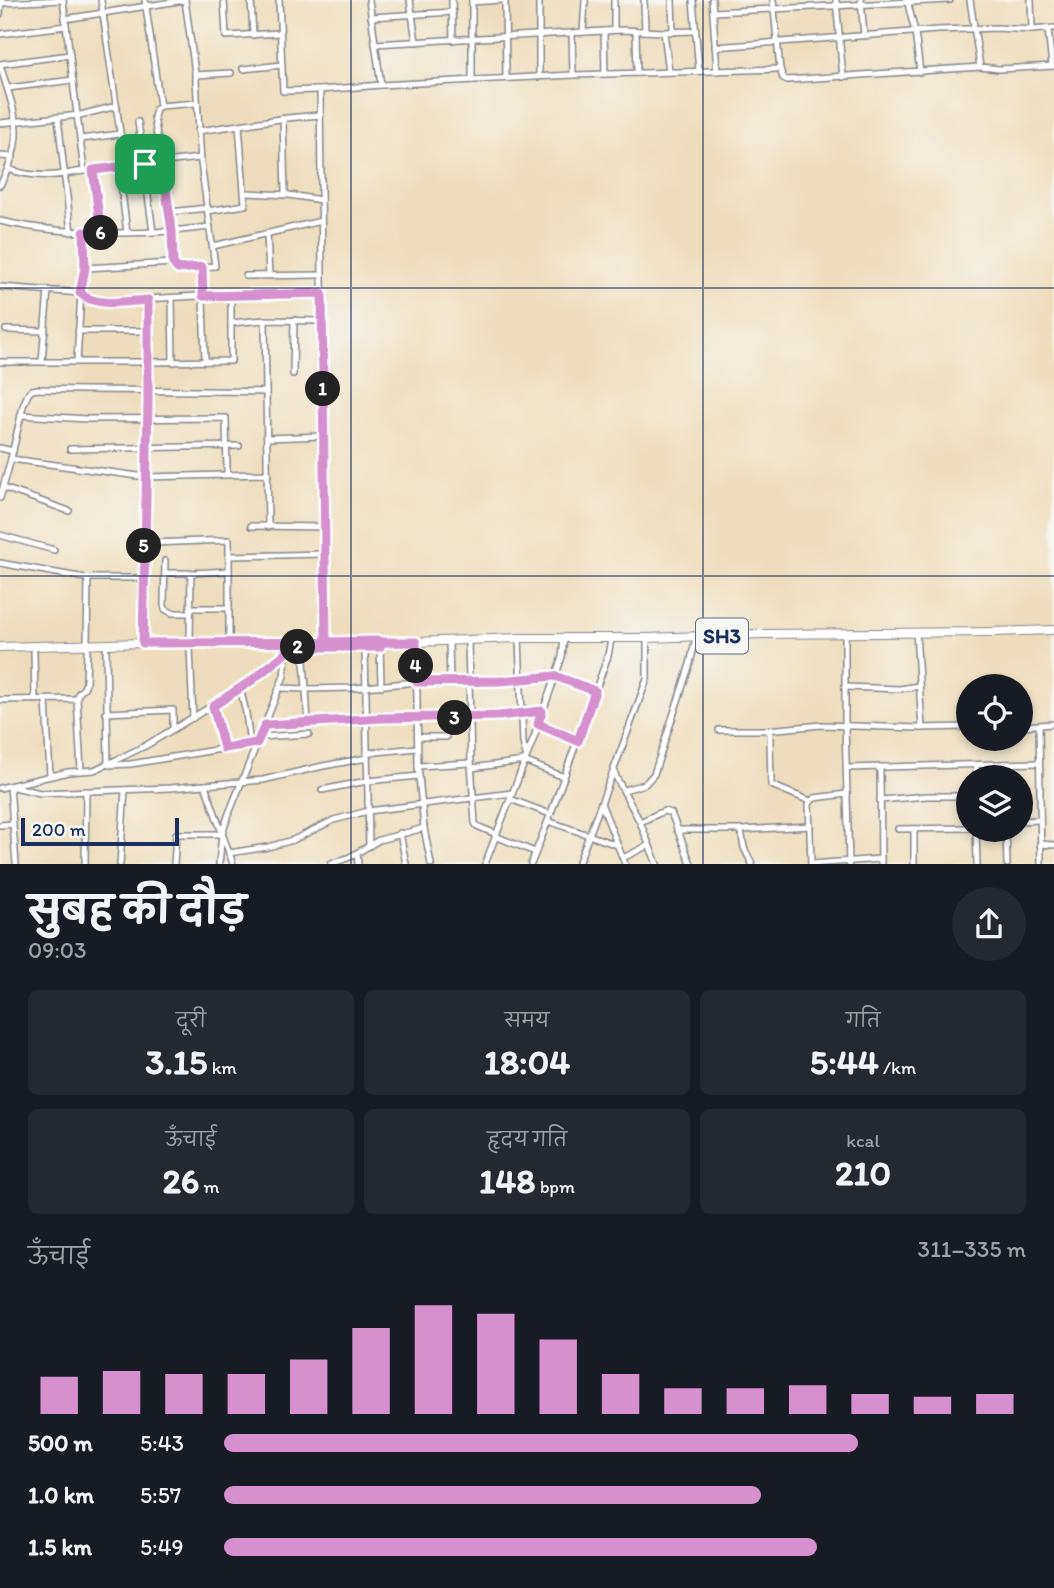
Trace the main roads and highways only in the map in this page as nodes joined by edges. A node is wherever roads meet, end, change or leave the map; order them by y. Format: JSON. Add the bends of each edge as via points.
{"nodes":[{"id":1,"x":1054,"y":630,"type":"edge"},
{"id":2,"x":383,"y":644,"type":"junction"},
{"id":3,"x":190,"y":645,"type":"junction"},
{"id":4,"x":87,"y":648,"type":"junction"},
{"id":5,"x":0,"y":650,"type":"edge"}],
"edges":[{"from":1,"to":2,"type":"main road","number":"SH3"},
{"from":2,"to":3,"type":"main road","number":"SH3"},
{"from":2,"to":3,"type":"main road","number":"SH3","via":[[287,650]]},
{"from":3,"to":4,"type":"main road","number":"SH3"},
{"from":3,"to":4,"type":"main road","number":"SH3"},
{"from":4,"to":5,"type":"main road","number":"SH3"},
{"from":4,"to":5,"type":"main road","number":"SH3"}]}
